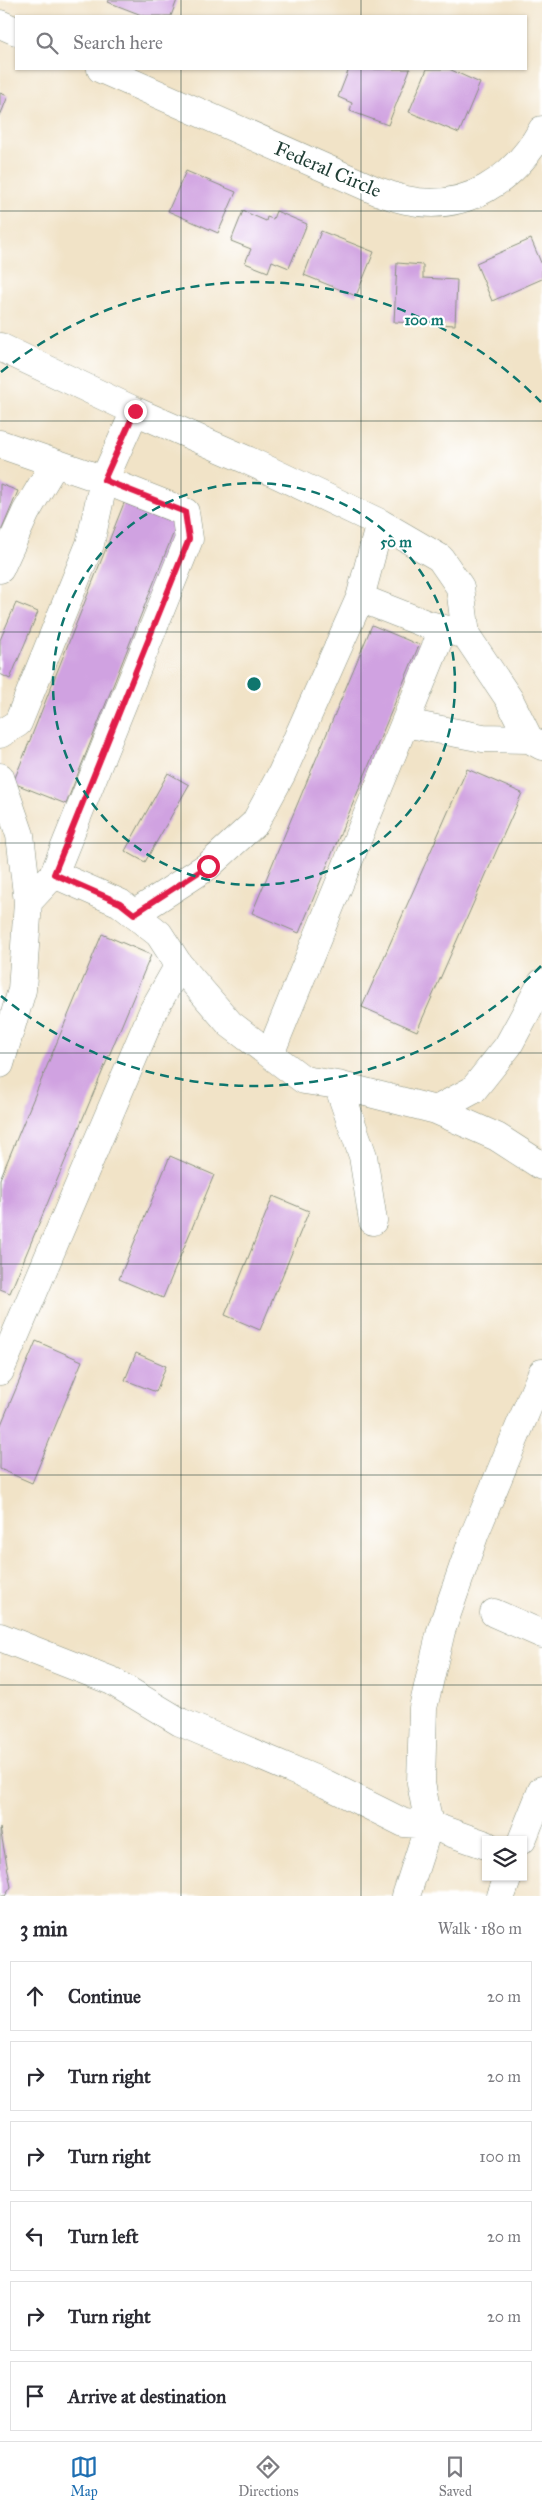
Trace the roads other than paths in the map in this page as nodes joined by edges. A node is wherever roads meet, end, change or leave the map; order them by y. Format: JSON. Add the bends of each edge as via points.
{"nodes":[{"id":1,"x":0,"y":24,"type":"edge"},
{"id":2,"x":15,"y":32,"type":"edge"},
{"id":3,"x":102,"y":70,"type":"edge"},
{"id":4,"x":542,"y":130,"type":"edge"},
{"id":5,"x":0,"y":347,"type":"edge"},
{"id":6,"x":135,"y":411,"type":"junction"},
{"id":7,"x":0,"y":444,"type":"edge"},
{"id":8,"x":55,"y":463,"type":"junction"},
{"id":9,"x":104,"y":480,"type":"junction"},
{"id":10,"x":380,"y":523,"type":"junction"},
{"id":11,"x":0,"y":570,"type":"edge"},
{"id":12,"x":360,"y":598,"type":"junction"},
{"id":13,"x":454,"y":632,"type":"junction"},
{"id":14,"x":404,"y":723,"type":"junction"},
{"id":15,"x":0,"y":734,"type":"edge"},
{"id":16,"x":536,"y":742,"type":"edge"},
{"id":17,"x":0,"y":777,"type":"edge"},
{"id":18,"x":54,"y":874,"type":"junction"},
{"id":19,"x":28,"y":902,"type":"junction"},
{"id":20,"x":134,"y":914,"type":"junction"},
{"id":21,"x":179,"y":965,"type":"junction"},
{"id":22,"x":542,"y":983,"type":"edge"},
{"id":23,"x":270,"y":1054,"type":"junction"},
{"id":24,"x":0,"y":1064,"type":"edge"},
{"id":25,"x":338,"y":1085,"type":"junction"},
{"id":26,"x":436,"y":1110,"type":"junction"},
{"id":27,"x":542,"y":1166,"type":"edge"},
{"id":28,"x":373,"y":1221,"type":"dead end"},
{"id":29,"x":6,"y":1336,"type":"edge"},
{"id":30,"x":0,"y":1371,"type":"edge"},
{"id":31,"x":542,"y":1373,"type":"edge"},
{"id":32,"x":494,"y":1613,"type":"dead end"},
{"id":33,"x":542,"y":1634,"type":"edge"},
{"id":34,"x":0,"y":1636,"type":"edge"},
{"id":35,"x":542,"y":1790,"type":"edge"},
{"id":36,"x":429,"y":1825,"type":"junction"},
{"id":37,"x":524,"y":1836,"type":"edge"},
{"id":38,"x":482,"y":1844,"type":"edge"},
{"id":39,"x":507,"y":1881,"type":"edge"},
{"id":40,"x":406,"y":1896,"type":"edge"},
{"id":41,"x":501,"y":1896,"type":"edge"}],
"edges":[{"from":1,"to":2,"type":"street"},
{"from":3,"to":4,"type":"street","name":"Federal Circle","via":[[377,191],[407,200],[452,200],[493,185],[513,171],[530,152]]},
{"from":5,"to":6,"type":"street"},
{"from":6,"to":9,"type":"street"},
{"from":6,"to":10,"type":"street"},
{"from":7,"to":8,"type":"street"},
{"from":8,"to":9,"type":"street"},
{"from":8,"to":11,"type":"street","via":[[26,512]]},
{"from":9,"to":15,"type":"street","via":[[90,544],[18,723]]},
{"from":9,"to":18,"type":"street","via":[[185,512],[189,539]]},
{"from":10,"to":12,"type":"street"},
{"from":10,"to":13,"type":"street","via":[[440,558],[460,586]]},
{"from":12,"to":13,"type":"street"},
{"from":12,"to":20,"type":"street","via":[[282,773],[255,823],[208,866]]},
{"from":13,"to":14,"type":"street"},
{"from":13,"to":16,"type":"street","via":[[509,699]]},
{"from":14,"to":16,"type":"street","via":[[483,738]]},
{"from":14,"to":23,"type":"street"},
{"from":17,"to":19,"type":"street","via":[[20,835]]},
{"from":18,"to":19,"type":"street"},
{"from":18,"to":20,"type":"street","via":[[120,903]]},
{"from":19,"to":24,"type":"street","via":[[22,990]]},
{"from":20,"to":21,"type":"street","via":[[160,934]]},
{"from":21,"to":23,"type":"street","via":[[230,1024]]},
{"from":21,"to":29,"type":"street","via":[[153,1012]]},
{"from":22,"to":26,"type":"street","via":[[508,1046],[473,1090]]},
{"from":23,"to":25,"type":"street","via":[[304,1080]]},
{"from":25,"to":26,"type":"street"},
{"from":25,"to":28,"type":"street","via":[[363,1156]]},
{"from":26,"to":27,"type":"street","via":[[497,1137]]},
{"from":29,"to":30,"type":"street"},
{"from":31,"to":36,"type":"street","via":[[475,1533],[441,1631],[423,1708],[421,1783]]},
{"from":32,"to":33,"type":"street"},
{"from":34,"to":36,"type":"street","via":[[112,1681],[180,1722],[326,1784],[404,1822]]},
{"from":35,"to":37,"type":"street"},
{"from":36,"to":38,"type":"street"},
{"from":36,"to":40,"type":"street"},
{"from":39,"to":41,"type":"street"}]}
